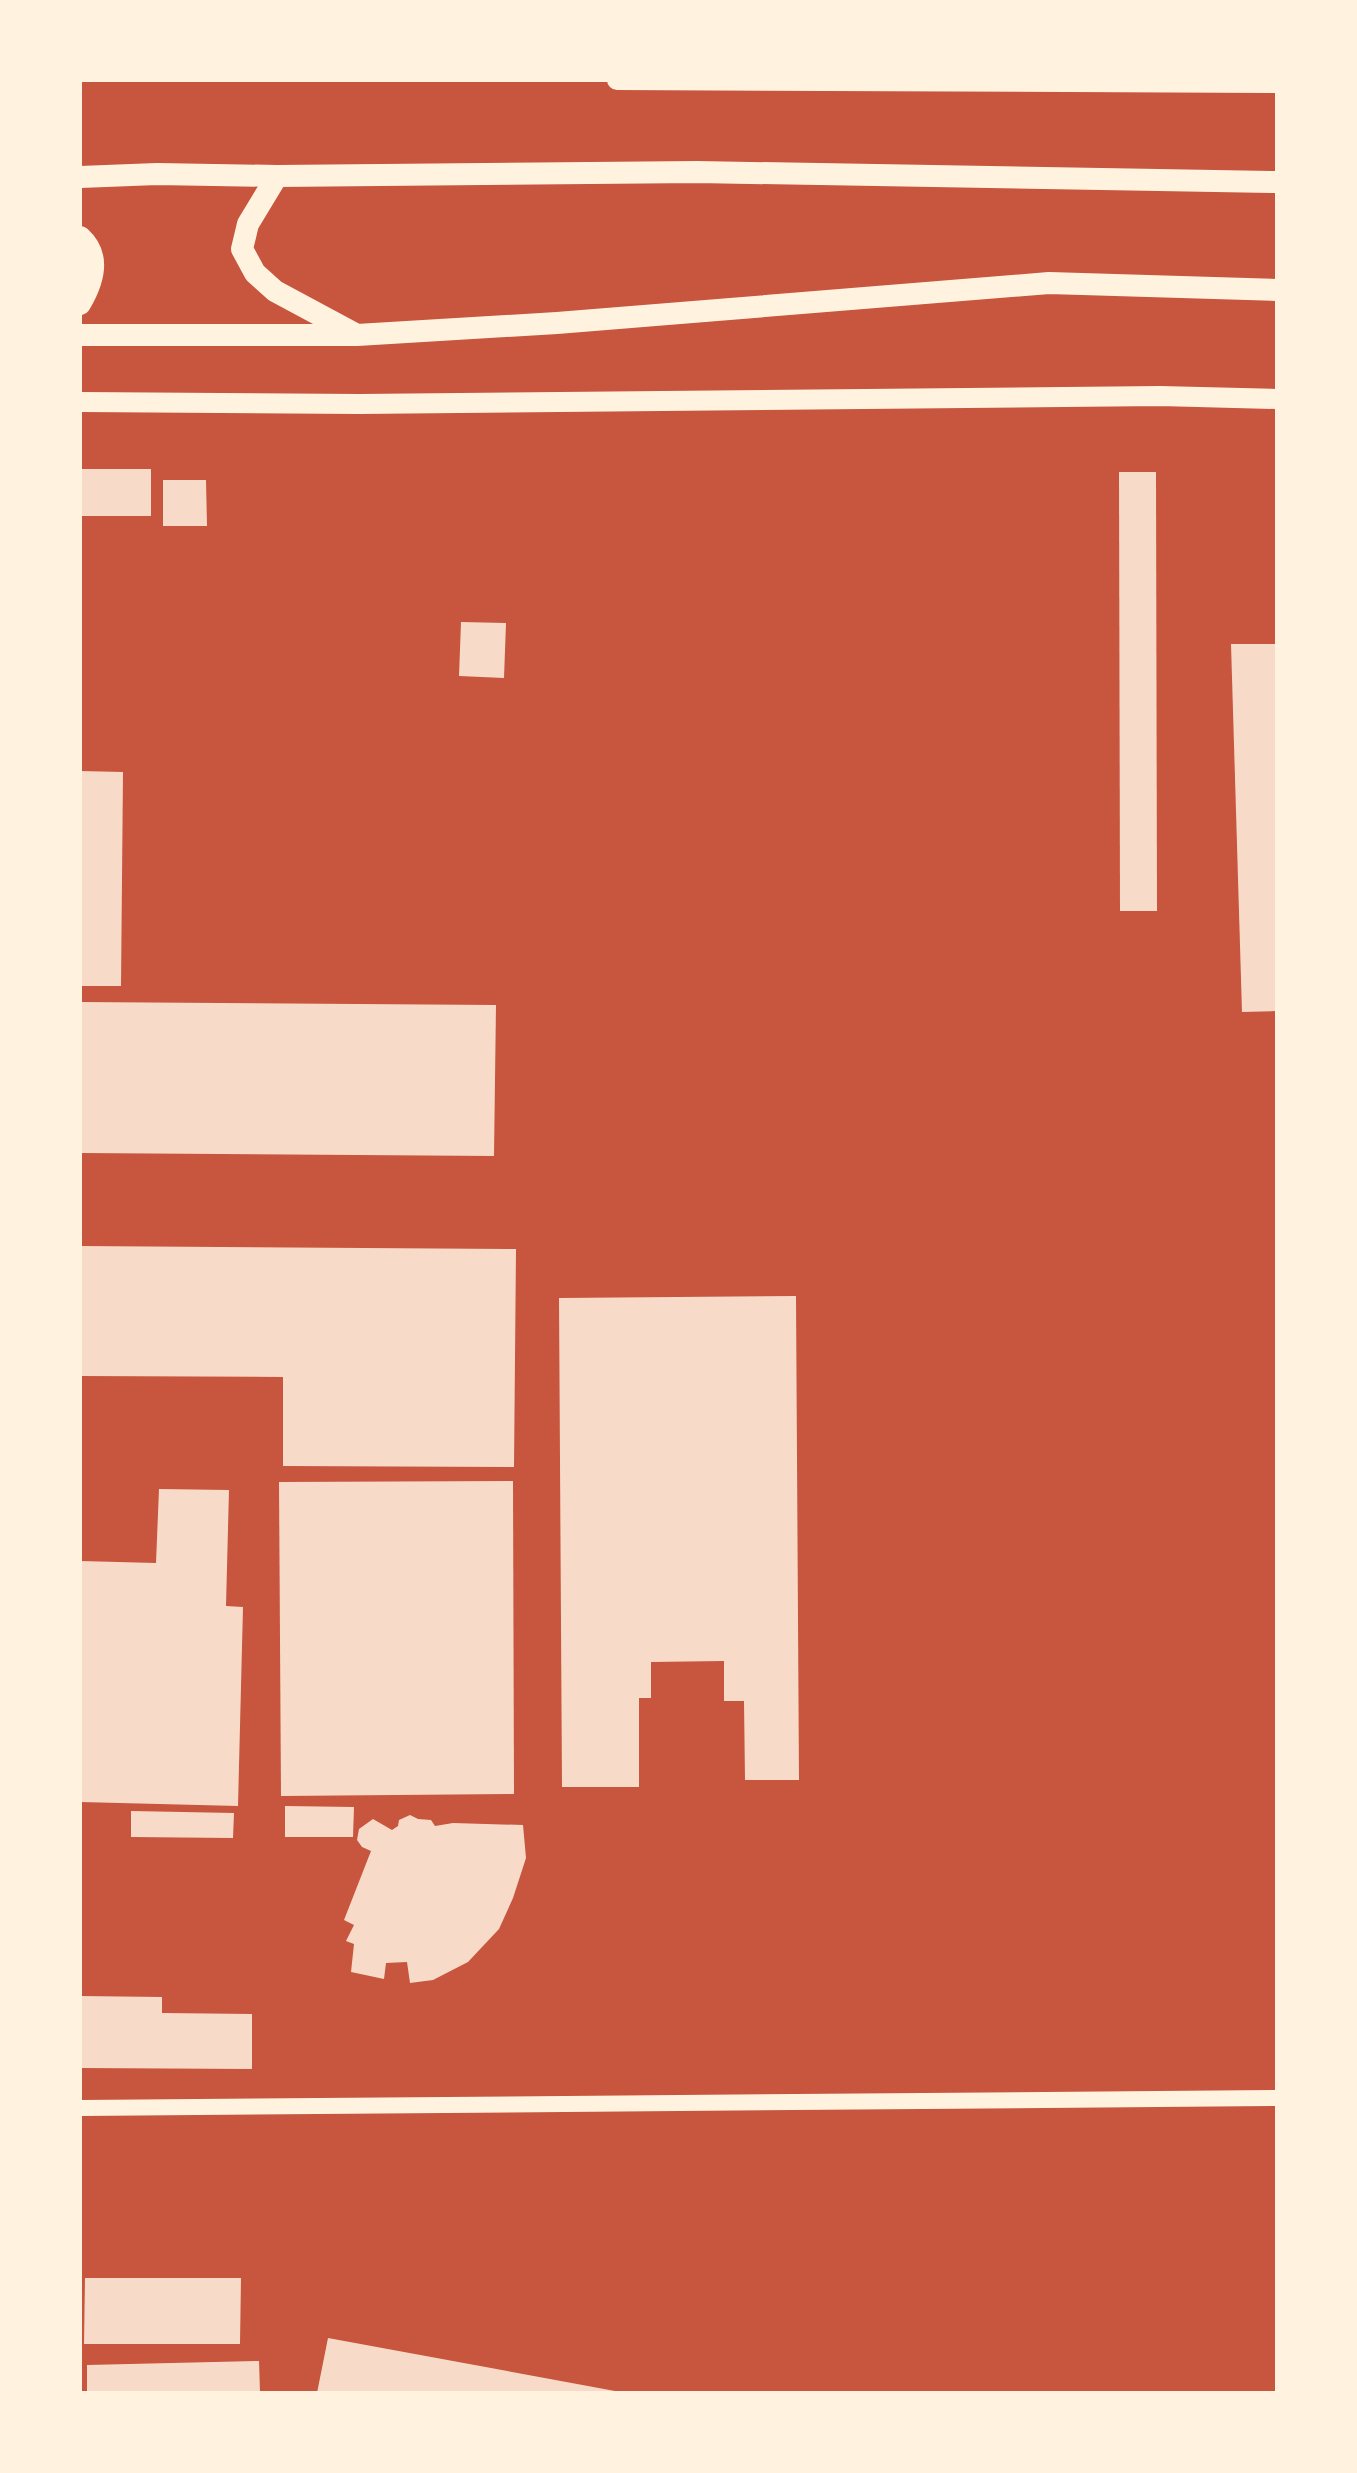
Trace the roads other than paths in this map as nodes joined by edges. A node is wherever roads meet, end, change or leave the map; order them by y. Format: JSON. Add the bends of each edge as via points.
{"nodes":[{"id":1,"x":617,"y":80,"type":"edge"},
{"id":2,"x":1277,"y":83,"type":"edge"},
{"id":3,"x":277,"y":176,"type":"junction"},
{"id":4,"x":80,"y":177,"type":"edge"},
{"id":5,"x":1277,"y":182,"type":"edge"},
{"id":6,"x":80,"y":237,"type":"edge"},
{"id":7,"x":1277,"y":290,"type":"edge"},
{"id":8,"x":80,"y":304,"type":"edge"},
{"id":9,"x":80,"y":335,"type":"edge"},
{"id":10,"x":357,"y":335,"type":"junction"},
{"id":11,"x":1277,"y":399,"type":"edge"},
{"id":12,"x":80,"y":402,"type":"edge"},
{"id":13,"x":1277,"y":2098,"type":"edge"},
{"id":14,"x":80,"y":2108,"type":"edge"}],
"edges":[{"from":1,"to":2,"type":"main road"},
{"from":3,"to":4,"type":"highway"},
{"from":3,"to":5,"type":"highway","via":[[697,172]]},
{"from":3,"to":10,"type":"highway","via":[[248,224],[242,249],[255,273],[275,291]]},
{"from":6,"to":8,"type":"highway","via":[[89,245],[94,264],[92,282]]},
{"from":7,"to":10,"type":"highway","via":[[1049,283]]},
{"from":9,"to":10,"type":"highway"},
{"from":11,"to":12,"type":"main road"},
{"from":13,"to":14,"type":"main road"}]}
